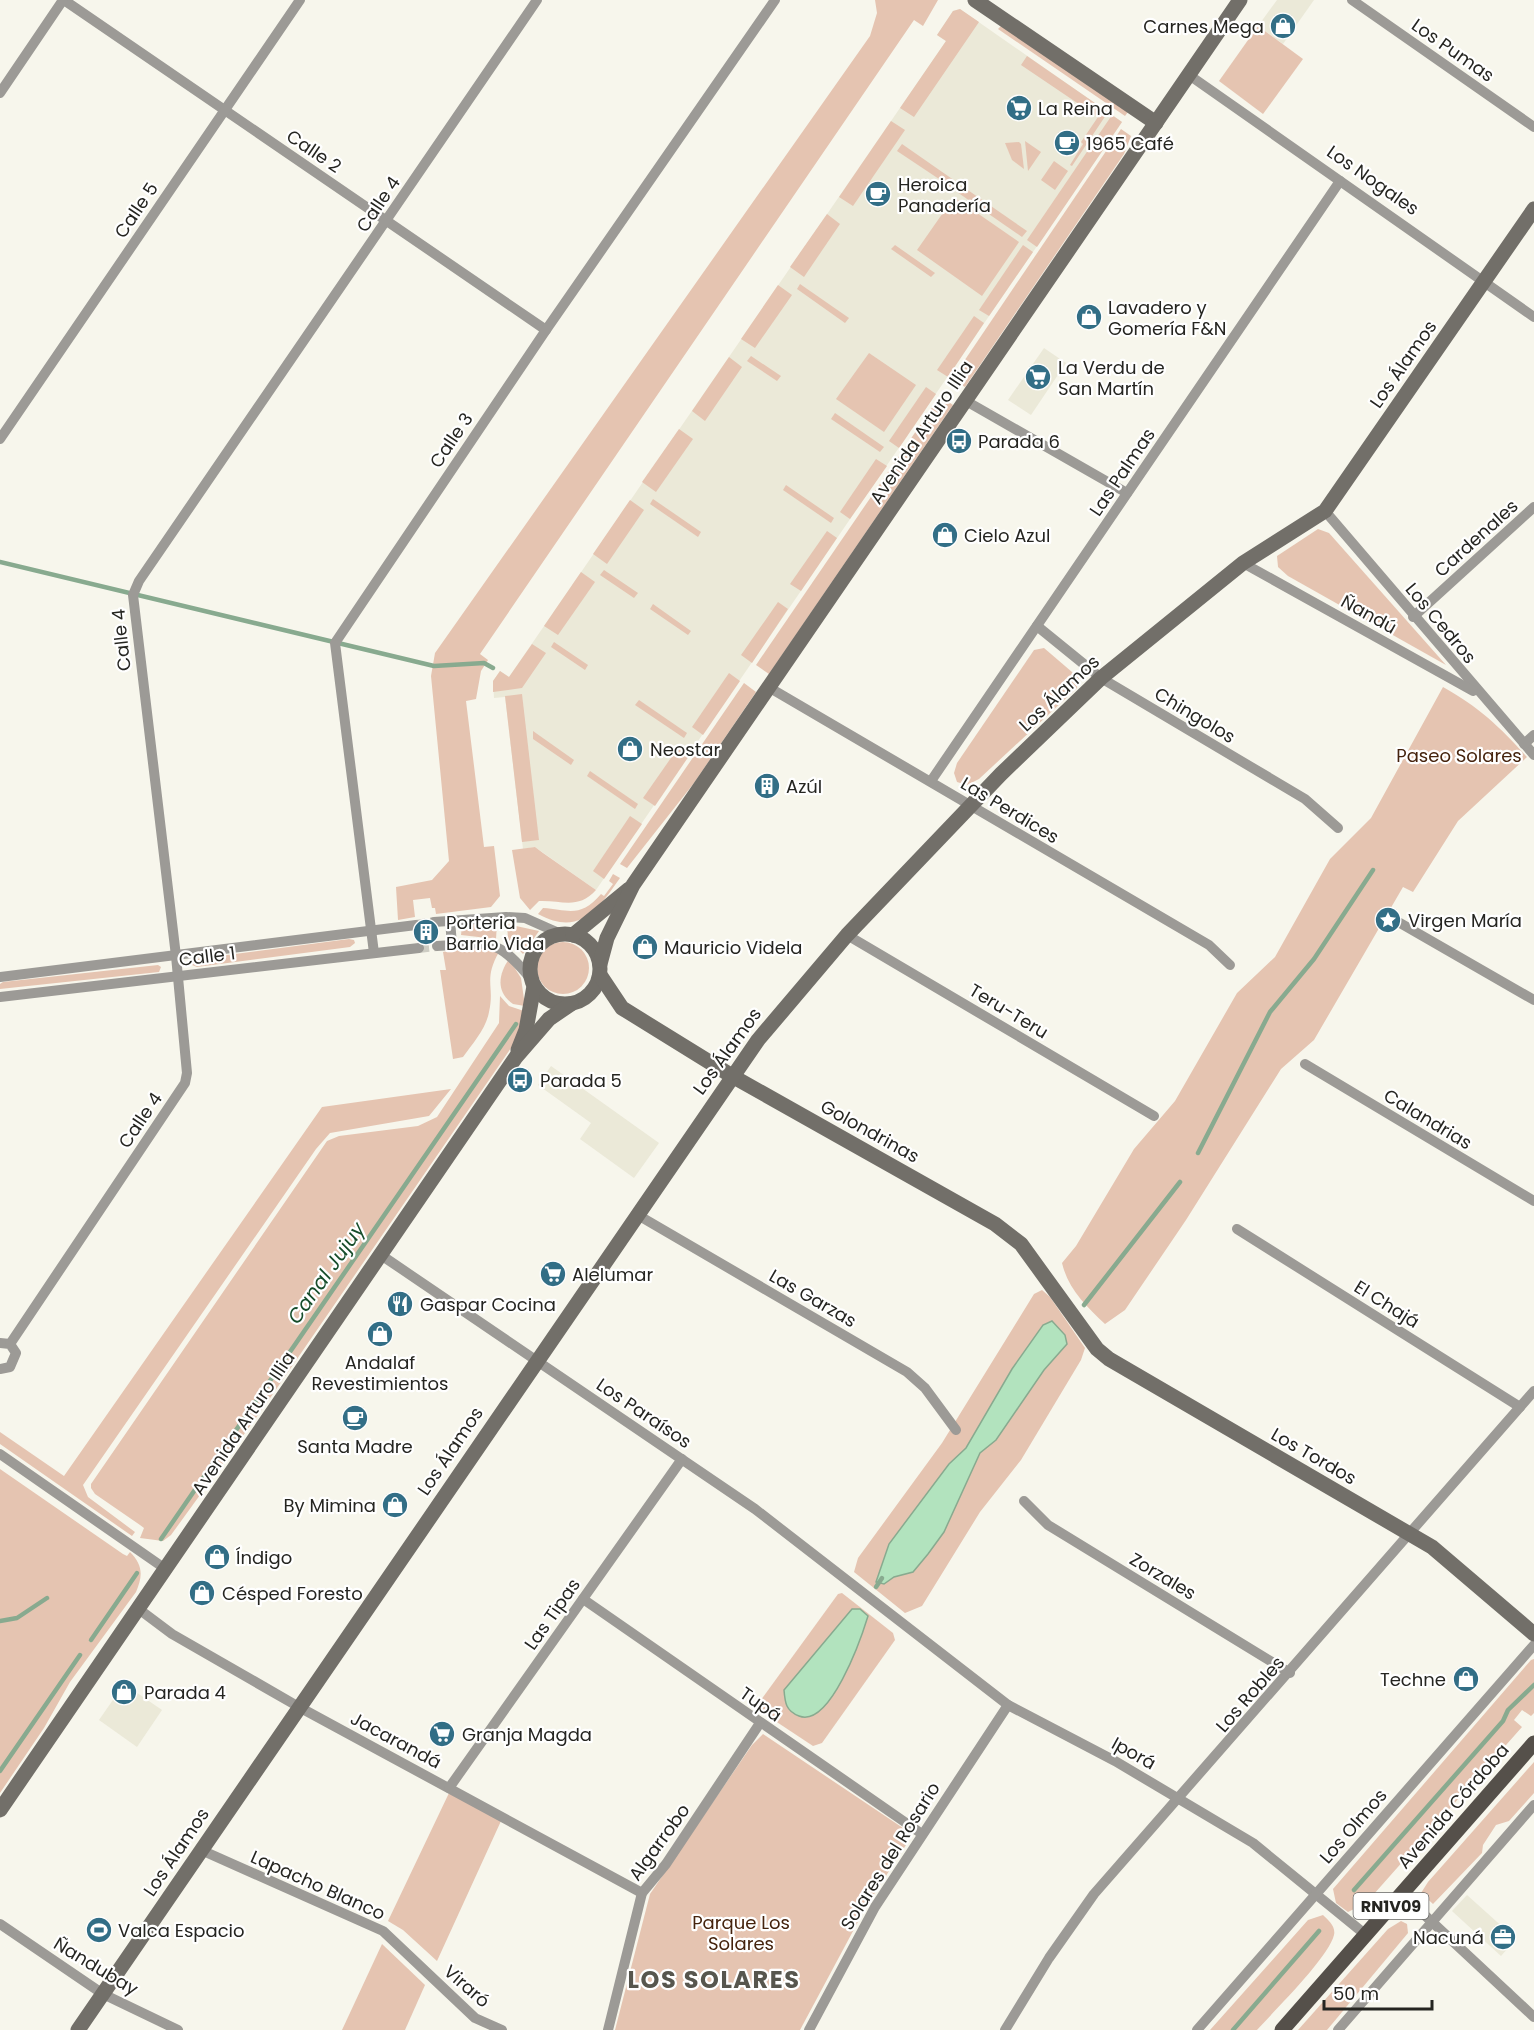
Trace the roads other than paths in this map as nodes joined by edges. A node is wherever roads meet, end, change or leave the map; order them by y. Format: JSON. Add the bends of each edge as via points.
{"nodes":[{"id":1,"x":64,"y":0,"type":"edge"},
{"id":2,"x":300,"y":0,"type":"edge"},
{"id":3,"x":537,"y":0,"type":"edge"},
{"id":4,"x":775,"y":0,"type":"edge"},
{"id":5,"x":975,"y":0,"type":"edge"},
{"id":6,"x":1240,"y":0,"type":"edge"},
{"id":7,"x":1352,"y":0,"type":"edge"},
{"id":8,"x":1189,"y":75,"type":"junction"},
{"id":9,"x":0,"y":93,"type":"edge"},
{"id":10,"x":225,"y":110,"type":"junction"},
{"id":11,"x":1156,"y":123,"type":"junction"},
{"id":12,"x":1534,"y":127,"type":"edge"},
{"id":13,"x":1340,"y":181,"type":"junction"},
{"id":14,"x":1534,"y":209,"type":"edge"},
{"id":15,"x":386,"y":220,"type":"junction"},
{"id":16,"x":1483,"y":282,"type":"junction"},
{"id":17,"x":1534,"y":317,"type":"edge"},
{"id":18,"x":546,"y":330,"type":"junction"},
{"id":19,"x":966,"y":401,"type":"junction"},
{"id":20,"x":0,"y":439,"type":"edge"},
{"id":21,"x":1127,"y":494,"type":"junction"},
{"id":22,"x":1534,"y":507,"type":"edge"},
{"id":23,"x":1324,"y":511,"type":"junction"},
{"id":24,"x":1243,"y":562,"type":"junction"},
{"id":25,"x":1413,"y":617,"type":"junction"},
{"id":26,"x":1037,"y":626,"type":"junction"},
{"id":27,"x":1101,"y":678,"type":"junction"},
{"id":28,"x":770,"y":688,"type":"junction"},
{"id":29,"x":1480,"y":695,"type":"junction"},
{"id":30,"x":1534,"y":735,"type":"edge"},
{"id":31,"x":1524,"y":744,"type":"junction"},
{"id":32,"x":1534,"y":755,"type":"edge"},
{"id":33,"x":931,"y":781,"type":"junction"},
{"id":34,"x":970,"y":807,"type":"junction"},
{"id":35,"x":1338,"y":828,"type":"dead end"},
{"id":36,"x":633,"y":885,"type":"junction"},
{"id":37,"x":450,"y":921,"type":"junction"},
{"id":38,"x":434,"y":922,"type":"tunnel mouth"},
{"id":39,"x":1400,"y":923,"type":"dead end"},
{"id":40,"x":416,"y":925,"type":"tunnel mouth"},
{"id":41,"x":371,"y":932,"type":"junction"},
{"id":42,"x":567,"y":935,"type":"junction"},
{"id":43,"x":847,"y":935,"type":"junction"},
{"id":44,"x":452,"y":945,"type":"junction"},
{"id":45,"x":437,"y":946,"type":"tunnel mouth"},
{"id":46,"x":419,"y":948,"type":"tunnel mouth"},
{"id":47,"x":374,"y":953,"type":"junction"},
{"id":48,"x":176,"y":956,"type":"junction"},
{"id":49,"x":1230,"y":965,"type":"dead end"},
{"id":50,"x":600,"y":970,"type":"junction"},
{"id":51,"x":178,"y":976,"type":"junction"},
{"id":52,"x":0,"y":977,"type":"edge"},
{"id":53,"x":533,"y":982,"type":"junction"},
{"id":54,"x":0,"y":997,"type":"edge"},
{"id":55,"x":1534,"y":1000,"type":"edge"},
{"id":56,"x":575,"y":1003,"type":"junction"},
{"id":57,"x":622,"y":1008,"type":"junction"},
{"id":58,"x":516,"y":1057,"type":"junction"},
{"id":59,"x":1305,"y":1064,"type":"dead end"},
{"id":60,"x":732,"y":1076,"type":"junction"},
{"id":61,"x":1154,"y":1116,"type":"dead end"},
{"id":62,"x":1534,"y":1201,"type":"edge"},
{"id":63,"x":636,"y":1214,"type":"junction"},
{"id":64,"x":1237,"y":1229,"type":"dead end"},
{"id":65,"x":381,"y":1255,"type":"junction"},
{"id":66,"x":1074,"y":1316,"type":"joint"},
{"id":67,"x":5,"y":1344,"type":"edge"},
{"id":68,"x":536,"y":1360,"type":"junction"},
{"id":69,"x":0,"y":1369,"type":"edge"},
{"id":70,"x":1534,"y":1391,"type":"edge"},
{"id":71,"x":1520,"y":1407,"type":"junction"},
{"id":72,"x":956,"y":1430,"type":"dead end"},
{"id":73,"x":0,"y":1454,"type":"edge"},
{"id":74,"x":682,"y":1459,"type":"junction"},
{"id":75,"x":1024,"y":1501,"type":"dead end"},
{"id":76,"x":1410,"y":1534,"type":"junction"},
{"id":77,"x":167,"y":1570,"type":"junction"},
{"id":78,"x":583,"y":1599,"type":"junction"},
{"id":79,"x":882,"y":1606,"type":"joint"},
{"id":80,"x":140,"y":1610,"type":"junction"},
{"id":81,"x":1534,"y":1634,"type":"edge"},
{"id":82,"x":1534,"y":1644,"type":"edge"},
{"id":83,"x":1290,"y":1673,"type":"junction"},
{"id":84,"x":1008,"y":1705,"type":"junction"},
{"id":85,"x":299,"y":1707,"type":"junction"},
{"id":86,"x":760,"y":1723,"type":"junction"},
{"id":87,"x":1534,"y":1743,"type":"edge"},
{"id":88,"x":449,"y":1788,"type":"junction"},
{"id":89,"x":1179,"y":1797,"type":"junction"},
{"id":90,"x":1534,"y":1805,"type":"edge"},
{"id":91,"x":0,"y":1810,"type":"edge"},
{"id":92,"x":922,"y":1834,"type":"junction"},
{"id":93,"x":201,"y":1850,"type":"junction"},
{"id":94,"x":642,"y":1893,"type":"junction"},
{"id":95,"x":1315,"y":1894,"type":"junction"},
{"id":96,"x":1402,"y":1894,"type":"junction"},
{"id":97,"x":1432,"y":1922,"type":"junction"},
{"id":98,"x":0,"y":1924,"type":"edge"},
{"id":99,"x":1366,"y":1935,"type":"junction"},
{"id":100,"x":414,"y":1961,"type":"joint"},
{"id":101,"x":103,"y":1994,"type":"junction"},
{"id":102,"x":1534,"y":2017,"type":"edge"},
{"id":103,"x":78,"y":2030,"type":"edge"},
{"id":104,"x":178,"y":2030,"type":"edge"},
{"id":105,"x":502,"y":2030,"type":"edge"},
{"id":106,"x":608,"y":2030,"type":"edge"},
{"id":107,"x":809,"y":2030,"type":"edge"},
{"id":108,"x":1005,"y":2030,"type":"edge"},
{"id":109,"x":1197,"y":2030,"type":"edge"},
{"id":110,"x":1282,"y":2030,"type":"edge"},
{"id":111,"x":1338,"y":2030,"type":"edge"}],
"edges":[{"from":1,"to":9,"type":"street"},
{"from":1,"to":10,"type":"street","name":"Calle 2"},
{"from":2,"to":10,"type":"street","name":"Calle 5"},
{"from":3,"to":15,"type":"street","name":"Calle 4"},
{"from":4,"to":18,"type":"street","name":"Calle 3"},
{"from":5,"to":11,"type":"street"},
{"from":6,"to":8,"type":"street","name":"Avenida Arturo Illia"},
{"from":7,"to":12,"type":"street","name":"Los Pumas"},
{"from":8,"to":11,"type":"street","name":"Avenida Arturo Illia"},
{"from":8,"to":13,"type":"street","name":"Los Nogales"},
{"from":10,"to":15,"type":"street","name":"Calle 2"},
{"from":10,"to":20,"type":"street","name":"Calle 5"},
{"from":11,"to":19,"type":"street","name":"Avenida Arturo Illia"},
{"from":13,"to":16,"type":"street","name":"Los Nogales"},
{"from":13,"to":21,"type":"street","name":"Las Palmas"},
{"from":14,"to":16,"type":"street","name":"Los Álamos"},
{"from":15,"to":18,"type":"street","name":"Calle 2"},
{"from":15,"to":48,"type":"street","name":"Calle 4","via":[[134,595]]},
{"from":16,"to":17,"type":"street","name":"Los Nogales"},
{"from":16,"to":23,"type":"street","name":"Los Álamos"},
{"from":18,"to":41,"type":"street","name":"Calle 3","via":[[334,643]]},
{"from":19,"to":21,"type":"street"},
{"from":19,"to":28,"type":"street","name":"Avenida Arturo Illia"},
{"from":21,"to":26,"type":"street","name":"Las Palmas"},
{"from":22,"to":25,"type":"street","name":"Cardenales"},
{"from":23,"to":24,"type":"street","name":"Los Álamos"},
{"from":23,"to":25,"type":"street","name":"Los Cedros"},
{"from":24,"to":27,"type":"street","name":"Los Álamos"},
{"from":24,"to":29,"type":"street","name":"Ñandú"},
{"from":25,"to":29,"type":"street","name":"Los Cedros"},
{"from":26,"to":27,"type":"street","name":"Chingolos"},
{"from":26,"to":33,"type":"street","name":"Las Palmas"},
{"from":27,"to":34,"type":"street","name":"Los Álamos"},
{"from":27,"to":35,"type":"street","name":"Chingolos","via":[[1305,799]]},
{"from":28,"to":33,"type":"street","name":"Las Perdices"},
{"from":28,"to":36,"type":"street","name":"Avenida Arturo Illia"},
{"from":29,"to":31,"type":"street","name":"Los Cedros"},
{"from":30,"to":31,"type":"street"},
{"from":31,"to":32,"type":"street","name":"Los Cedros"},
{"from":33,"to":34,"type":"street","name":"Las Perdices"},
{"from":34,"to":43,"type":"street","name":"Los Álamos"},
{"from":34,"to":49,"type":"street","name":"Las Perdices","via":[[1209,945]]},
{"from":36,"to":42,"type":"street","name":"Avenida Arturo Illia"},
{"from":36,"to":50,"type":"street","name":"Avenida Arturo Illia","via":[[607,938]]},
{"from":37,"to":38,"type":"street"},
{"from":37,"to":42,"type":"street","via":[[525,918]]},
{"from":37,"to":44,"type":"street"},
{"from":39,"to":55,"type":"street"},
{"from":40,"to":41,"type":"street","name":"Calle 1"},
{"from":41,"to":47,"type":"street","name":"Calle 3"},
{"from":41,"to":48,"type":"street","name":"Calle 1"},
{"from":42,"to":50,"type":"street","via":[[591,946]]},
{"from":42,"to":53,"type":"street","via":[[549,938],[540,945],[533,955]]},
{"from":43,"to":60,"type":"street","name":"Los Álamos"},
{"from":43,"to":61,"type":"street","name":"Teru-Teru"},
{"from":44,"to":45,"type":"street"},
{"from":44,"to":53,"type":"street","via":[[489,944],[504,949]]},
{"from":46,"to":47,"type":"street","name":"Calle 1"},
{"from":47,"to":51,"type":"street","name":"Calle 1"},
{"from":48,"to":51,"type":"street","name":"Calle 4"},
{"from":48,"to":52,"type":"street","name":"Calle 1"},
{"from":50,"to":56,"type":"street","via":[[596,987]]},
{"from":50,"to":57,"type":"street","name":"Golondrinas"},
{"from":51,"to":54,"type":"street","name":"Calle 1"},
{"from":51,"to":67,"type":"street","name":"Calle 4","via":[[187,1073],[184,1083]]},
{"from":53,"to":56,"type":"street","via":[[550,1000]]},
{"from":53,"to":58,"type":"street","name":"Avenida Arturo Illia","via":[[526,1030]]},
{"from":56,"to":57,"type":"street","name":"Golondrinas"},
{"from":56,"to":58,"type":"street","name":"Avenida Arturo Illia","via":[[549,1019]]},
{"from":57,"to":60,"type":"street","name":"Golondrinas"},
{"from":58,"to":65,"type":"street","name":"Avenida Arturo Illia"},
{"from":59,"to":62,"type":"street","name":"Calandrias"},
{"from":60,"to":63,"type":"street","name":"Los Álamos"},
{"from":60,"to":66,"type":"street","name":"Golondrinas","via":[[995,1224],[1021,1244]]},
{"from":63,"to":68,"type":"street","name":"Los Álamos"},
{"from":63,"to":72,"type":"street","name":"Las Garzas","via":[[907,1372],[925,1388]]},
{"from":64,"to":71,"type":"street","name":"El Chajá"},
{"from":65,"to":68,"type":"street","name":"Los Paraísos"},
{"from":65,"to":77,"type":"street","name":"Avenida Arturo Illia"},
{"from":66,"to":76,"type":"street","name":"Los Tordos","via":[[1109,1359]]},
{"from":67,"to":69,"type":"street","name":"Calle 4","via":[[16,1358],[10,1367]]},
{"from":68,"to":74,"type":"street","name":"Los Paraísos"},
{"from":68,"to":85,"type":"street","name":"Los Álamos"},
{"from":70,"to":71,"type":"street","name":"Los Robles"},
{"from":71,"to":76,"type":"street","name":"Los Robles"},
{"from":73,"to":77,"type":"street"},
{"from":74,"to":78,"type":"street","name":"Las Tipas"},
{"from":74,"to":79,"type":"street","name":"Los Paraísos"},
{"from":75,"to":83,"type":"street","name":"Zorzales","via":[[1048,1525]]},
{"from":76,"to":81,"type":"street","name":"Los Tordos","via":[[1432,1547]]},
{"from":76,"to":83,"type":"street","name":"Los Robles"},
{"from":77,"to":80,"type":"street","name":"Avenida Arturo Illia"},
{"from":78,"to":86,"type":"street","name":"Tupá"},
{"from":78,"to":88,"type":"street","name":"Las Tipas"},
{"from":79,"to":84,"type":"street","name":"Iporá"},
{"from":80,"to":85,"type":"street","name":"Jacarandá","via":[[172,1634]]},
{"from":80,"to":91,"type":"street","name":"Avenida Arturo Illia"},
{"from":82,"to":95,"type":"street","name":"Los Olmos"},
{"from":83,"to":89,"type":"street","name":"Los Robles"},
{"from":84,"to":89,"type":"street","name":"Iporá"},
{"from":84,"to":92,"type":"street","name":"Solares del Rosario"},
{"from":85,"to":88,"type":"street","name":"Jacarandá"},
{"from":85,"to":93,"type":"street","name":"Los Álamos"},
{"from":86,"to":92,"type":"street","name":"Tupá"},
{"from":86,"to":94,"type":"street","name":"Algarrobo","via":[[666,1864]]},
{"from":87,"to":96,"type":"main road","name":"Avenida Córdoba","number":"RN1V09"},
{"from":88,"to":94,"type":"street","name":"Jacarandá"},
{"from":89,"to":95,"type":"street","name":"Iporá","via":[[1253,1843]]},
{"from":89,"to":108,"type":"street","name":"Los Robles","via":[[1094,1894]]},
{"from":90,"to":97,"type":"street"},
{"from":92,"to":107,"type":"street","name":"Solares del Rosario","via":[[875,1907]]},
{"from":93,"to":100,"type":"street","name":"Lapacho Blanco","via":[[383,1931]]},
{"from":93,"to":101,"type":"street","name":"Los Álamos"},
{"from":94,"to":106,"type":"street","name":"Algarrobo"},
{"from":95,"to":99,"type":"street","name":"Iporá"},
{"from":95,"to":109,"type":"street","name":"Los Olmos"},
{"from":96,"to":97,"type":"street"},
{"from":96,"to":99,"type":"main road","name":"Avenida Córdoba","number":"RN1V09"},
{"from":97,"to":102,"type":"street"},
{"from":97,"to":111,"type":"street"},
{"from":98,"to":101,"type":"street","name":"Ñandubay"},
{"from":99,"to":110,"type":"main road","name":"Avenida Córdoba","number":"RN1V09"},
{"from":100,"to":105,"type":"street","name":"Viraró","via":[[475,2018]]},
{"from":101,"to":103,"type":"street","name":"Los Álamos"},
{"from":101,"to":104,"type":"street","name":"Ñandubay"}]}
